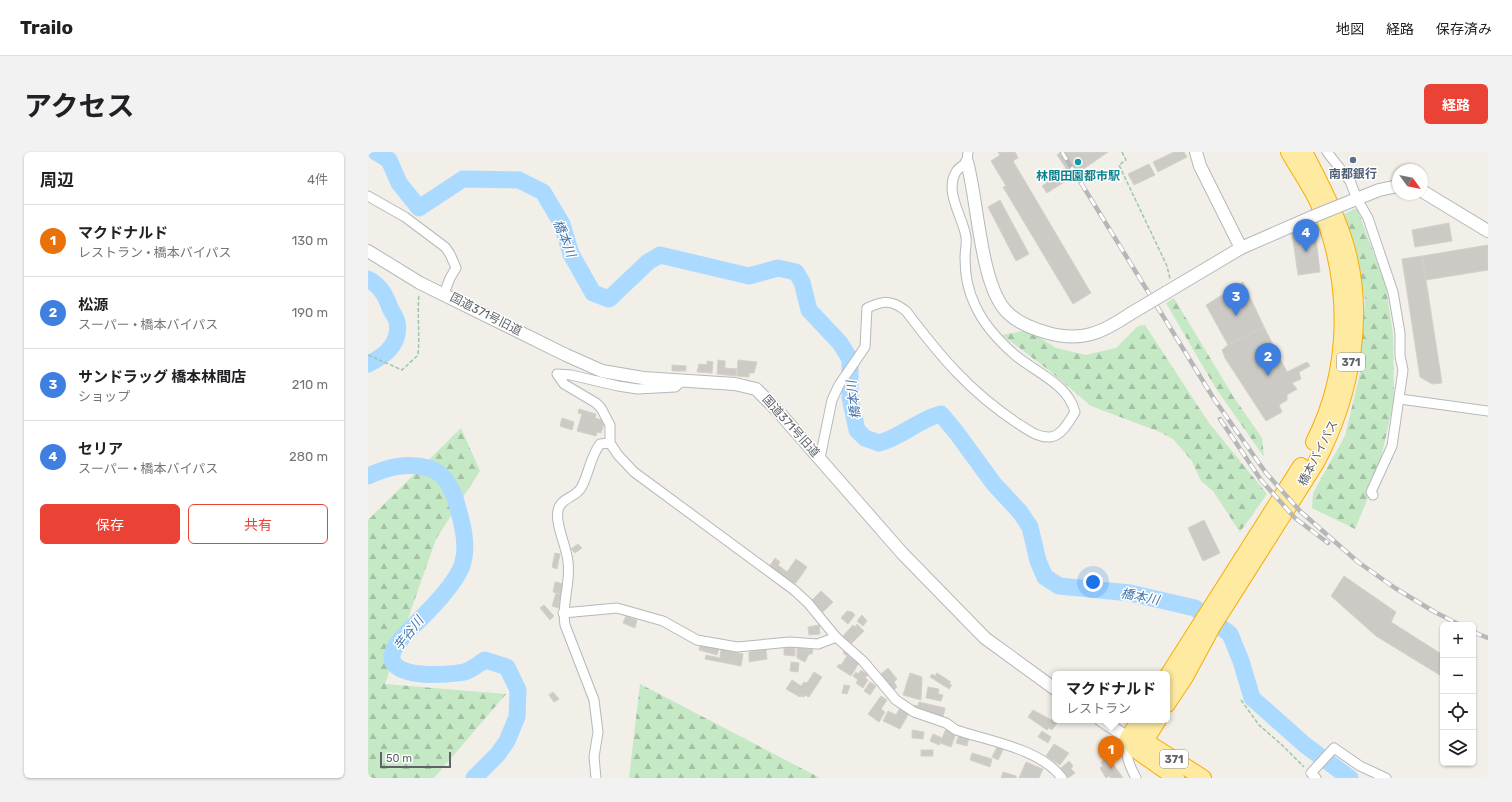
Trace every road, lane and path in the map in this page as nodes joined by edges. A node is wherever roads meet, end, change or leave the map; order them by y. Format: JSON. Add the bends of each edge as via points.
{"nodes":[{"id":1,"x":1122,"y":152,"type":"edge"},
{"id":2,"x":1196,"y":152,"type":"edge"},
{"id":3,"x":1289,"y":152,"type":"edge"},
{"id":4,"x":1304,"y":152,"type":"edge"},
{"id":5,"x":1327,"y":152,"type":"edge"},
{"id":6,"x":968,"y":157,"type":"edge"},
{"id":7,"x":1392,"y":187,"type":"edge"},
{"id":8,"x":1428,"y":195,"type":"edge"},
{"id":9,"x":368,"y":196,"type":"edge"},
{"id":10,"x":1357,"y":199,"type":"junction"},
{"id":11,"x":1488,"y":231,"type":"edge"},
{"id":12,"x":1241,"y":248,"type":"junction"},
{"id":13,"x":368,"y":251,"type":"edge"},
{"id":14,"x":420,"y":283,"type":"junction"},
{"id":15,"x":1170,"y":291,"type":"junction"},
{"id":16,"x":444,"y":294,"type":"junction"},
{"id":17,"x":368,"y":355,"type":"edge"},
{"id":18,"x":682,"y":380,"type":"junction"},
{"id":19,"x":1400,"y":398,"type":"junction"},
{"id":20,"x":1488,"y":410,"type":"edge"},
{"id":21,"x":610,"y":443,"type":"junction"},
{"id":22,"x":820,"y":458,"type":"junction"},
{"id":23,"x":1373,"y":495,"type":"dead end"},
{"id":24,"x":1251,"y":556,"type":"junction"},
{"id":25,"x":563,"y":613,"type":"junction"},
{"id":26,"x":836,"y":637,"type":"junction"},
{"id":27,"x":1170,"y":673,"type":"edge"},
{"id":28,"x":1052,"y":688,"type":"edge"},
{"id":29,"x":1170,"y":700,"type":"edge"},
{"id":30,"x":1241,"y":700,"type":"dead end"},
{"id":31,"x":1106,"y":723,"type":"edge"},
{"id":32,"x":1140,"y":723,"type":"edge"},
{"id":33,"x":1155,"y":723,"type":"edge"},
{"id":34,"x":1137,"y":743,"type":"junction"},
{"id":35,"x":1314,"y":776,"type":"edge"},
{"id":36,"x":596,"y":778,"type":"edge"},
{"id":37,"x":1062,"y":778,"type":"edge"},
{"id":38,"x":1136,"y":778,"type":"edge"},
{"id":39,"x":1176,"y":778,"type":"edge"},
{"id":40,"x":1203,"y":778,"type":"edge"},
{"id":41,"x":1386,"y":778,"type":"edge"}],
"edges":[{"from":1,"to":15,"type":"path","via":[[1126,160],[1119,165],[1167,266]]},
{"from":2,"to":12,"type":"street","via":[[1200,166]]},
{"from":3,"to":24,"type":"highway","name":"橋本バイパス","number":"371","via":[[1317,201],[1332,238],[1343,308],[1342,349],[1333,392],[1317,436]]},
{"from":4,"to":24,"type":"highway","name":"橋本バイパス","number":"371","via":[[1328,199],[1348,257],[1354,306],[1353,349],[1344,394],[1327,442],[1303,485]]},
{"from":5,"to":10,"type":"street","via":[[1350,181]]},
{"from":6,"to":15,"type":"street","bridge":true,"via":[[987,270],[993,291],[1007,312],[1024,326],[1057,336],[1091,336],[1110,328]]},
{"from":6,"to":22,"type":"street","via":[[956,172],[952,187],[966,237],[968,286],[975,306],[1014,355],[1066,393],[1075,412],[1060,432],[1050,437],[1034,434],[981,398],[961,379],[906,311],[897,304],[882,302],[867,308],[865,347],[832,400]]},
{"from":7,"to":10,"type":"street"},
{"from":8,"to":11,"type":"street"},
{"from":9,"to":16,"type":"street","via":[[405,217],[445,247],[456,268]]},
{"from":10,"to":12,"type":"street","bridge":true},
{"from":10,"to":19,"type":"street","via":[[1368,218],[1393,292],[1403,370]]},
{"from":12,"to":15,"type":"street"},
{"from":13,"to":14,"type":"street","name":"国道371号旧道"},
{"from":14,"to":16,"type":"street","name":"国道371号旧道"},
{"from":14,"to":17,"type":"path","via":[[418,355],[402,370]]},
{"from":16,"to":18,"type":"street","name":"国道371号旧道","via":[[602,371],[643,378]]},
{"from":18,"to":21,"type":"street","via":[[675,387],[638,389],[557,374],[564,384],[601,408],[610,425]]},
{"from":18,"to":22,"type":"street","name":"国道371号旧道","via":[[735,384],[756,389]]},
{"from":19,"to":20,"type":"street"},
{"from":19,"to":23,"type":"street","via":[[1392,446],[1371,492]]},
{"from":21,"to":25,"type":"street","via":[[600,444],[594,452],[580,490],[560,505],[557,513],[569,576]]},
{"from":21,"to":26,"type":"street","via":[[618,455],[646,482],[794,590]]},
{"from":22,"to":28,"type":"street","name":"国道371号旧道","via":[[902,553],[985,638]]},
{"from":24,"to":27,"type":"highway","name":"橋本バイパス","number":"371"},
{"from":24,"to":29,"type":"highway","name":"橋本バイパス","number":"371","via":[[1185,677]]},
{"from":25,"to":26,"type":"street","via":[[617,608],[663,622],[696,640],[737,647],[790,642],[818,644]]},
{"from":25,"to":36,"type":"street","via":[[565,626],[594,700],[598,732],[594,756]]},
{"from":26,"to":37,"type":"street","via":[[863,661],[896,700],[914,712],[956,730],[1028,753],[1056,770]]},
{"from":30,"to":35,"type":"path","via":[[1259,725]]},
{"from":31,"to":34,"type":"street"},
{"from":32,"to":34,"type":"highway"},
{"from":33,"to":34,"type":"highway","number":"371"},
{"from":34,"to":38,"type":"street","via":[[1126,747],[1127,757]]},
{"from":34,"to":39,"type":"highway","number":"371"},
{"from":34,"to":40,"type":"highway","number":"371"},
{"from":35,"to":41,"type":"street","via":[[1334,748],[1360,766]]}]}
